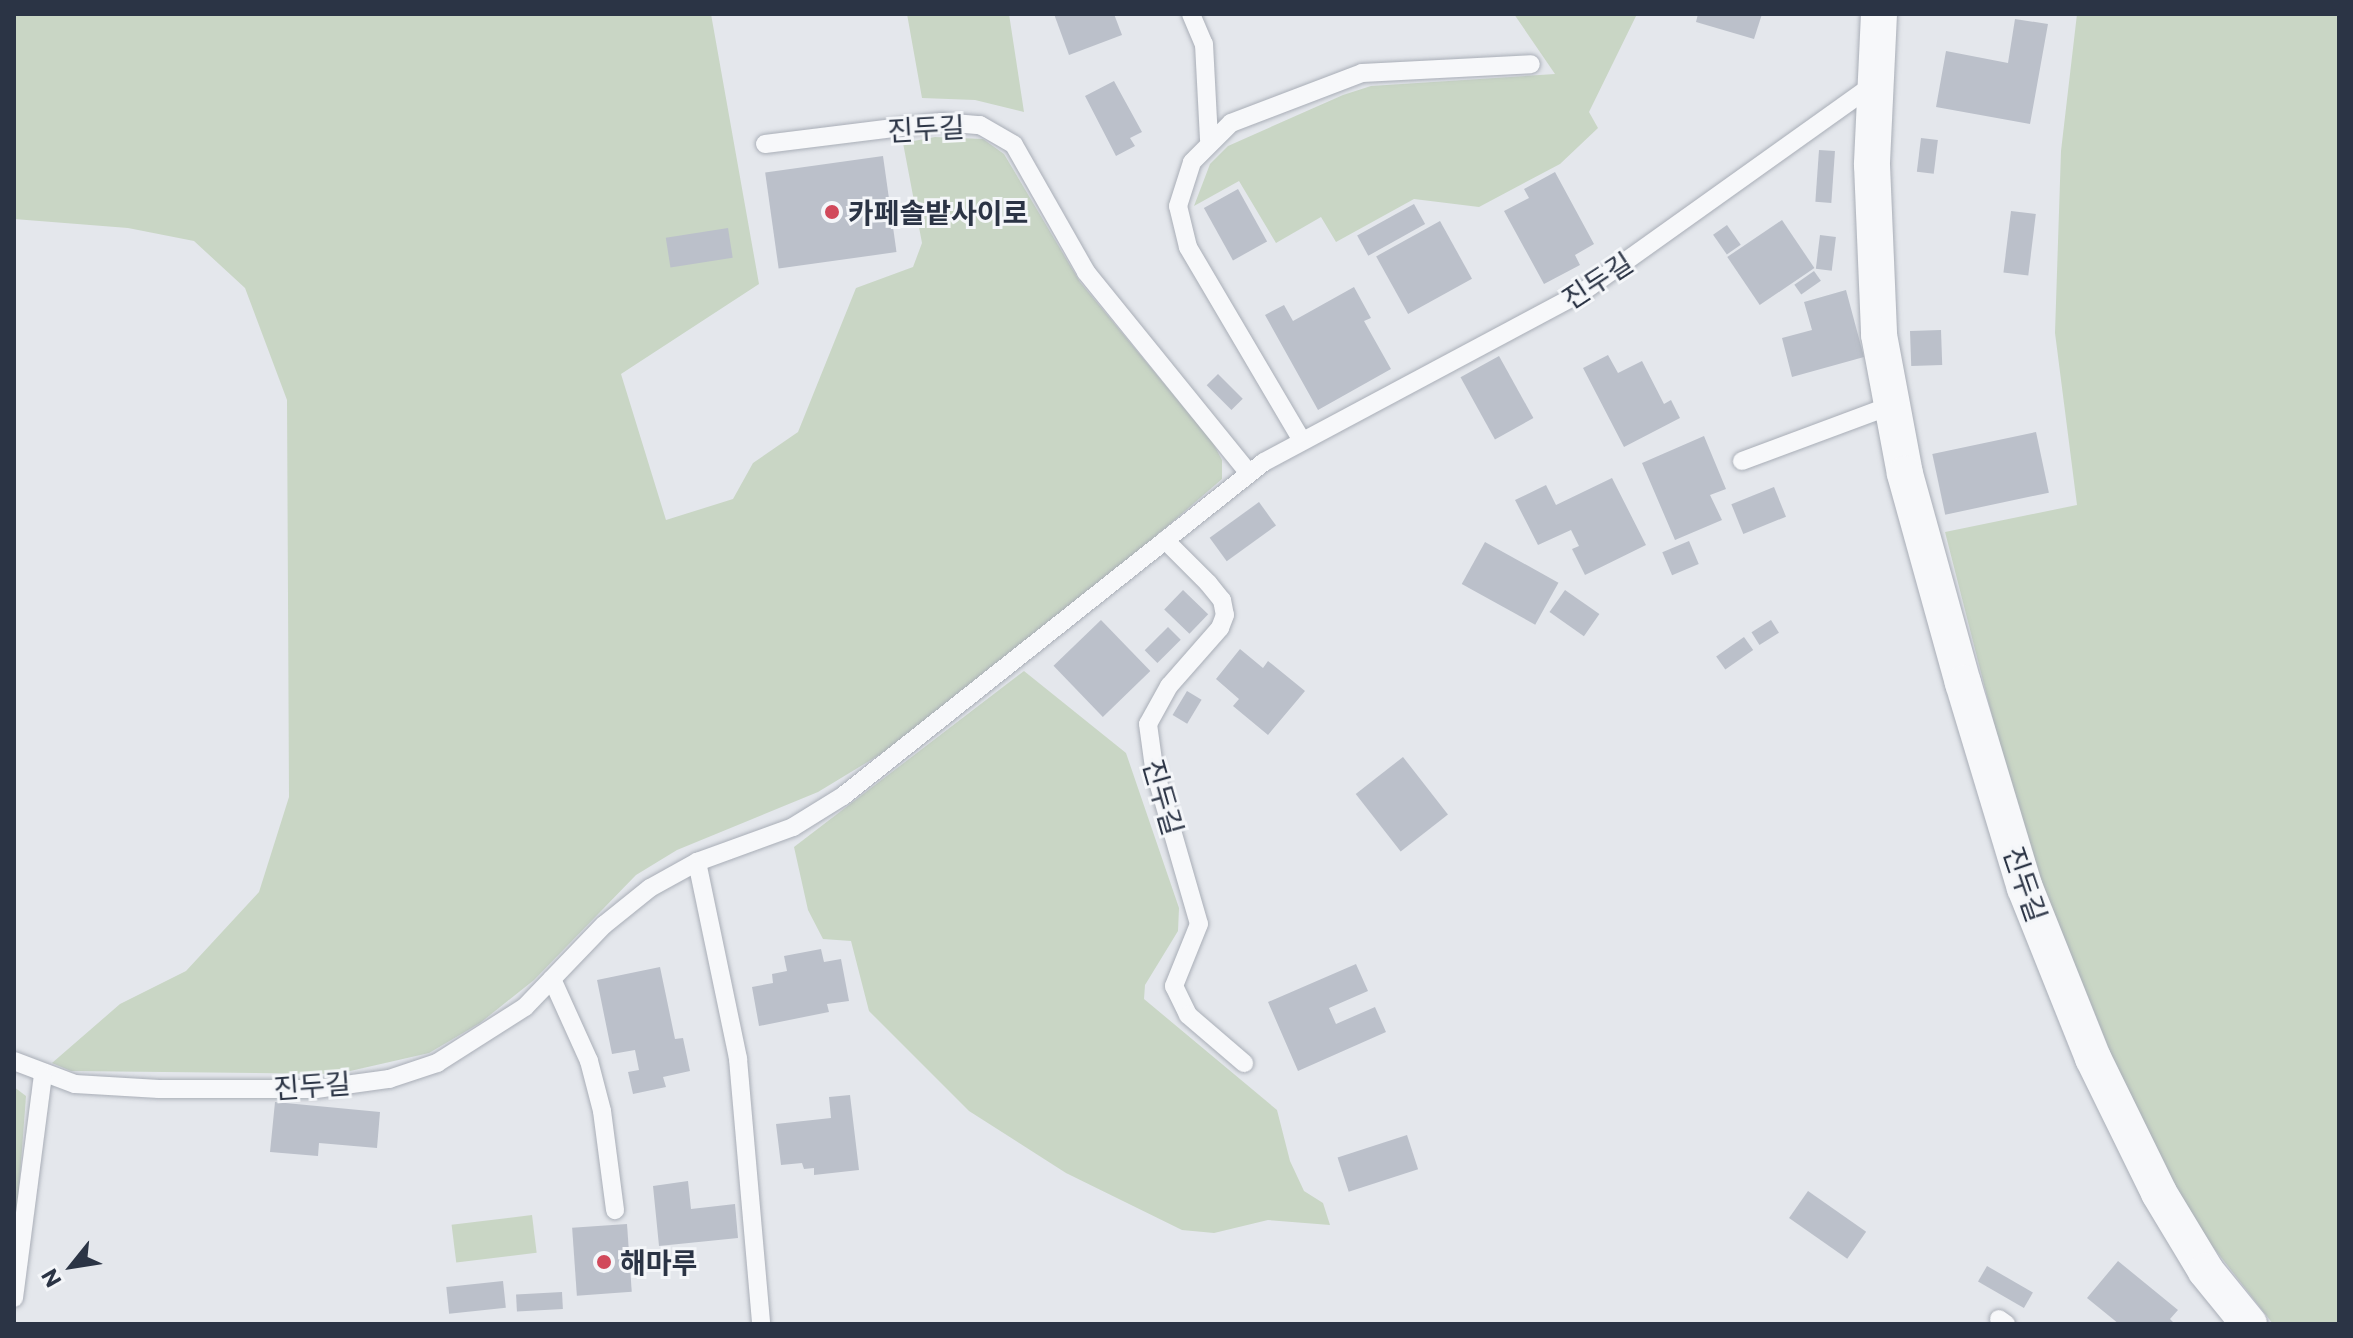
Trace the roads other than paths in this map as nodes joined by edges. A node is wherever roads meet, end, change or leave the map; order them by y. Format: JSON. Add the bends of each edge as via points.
{"nodes":[{"id":1,"x":1191,"y":14,"type":"edge"},
{"id":2,"x":1879,"y":14,"type":"edge"},
{"id":3,"x":1531,"y":64,"type":"dead end"},
{"id":4,"x":1873,"y":85,"type":"junction"},
{"id":5,"x":1209,"y":140,"type":"junction"},
{"id":6,"x":765,"y":144,"type":"dead end"},
{"id":7,"x":1890,"y":406,"type":"junction"},
{"id":8,"x":1301,"y":439,"type":"junction"},
{"id":9,"x":1742,"y":461,"type":"dead end"},
{"id":10,"x":1249,"y":473,"type":"junction"},
{"id":11,"x":1165,"y":540,"type":"junction"},
{"id":12,"x":697,"y":862,"type":"junction"},
{"id":13,"x":552,"y":979,"type":"junction"},
{"id":14,"x":14,"y":1061,"type":"edge"},
{"id":15,"x":1244,"y":1063,"type":"dead end"},
{"id":16,"x":43,"y":1076,"type":"junction"},
{"id":17,"x":615,"y":1210,"type":"dead end"},
{"id":18,"x":14,"y":1298,"type":"edge"},
{"id":19,"x":761,"y":1324,"type":"edge"},
{"id":20,"x":2249,"y":1324,"type":"edge"}],
"edges":[{"from":1,"to":5,"type":"lane","via":[[1204,44]]},
{"from":2,"to":4,"type":"street","name":"진두길"},
{"from":3,"to":5,"type":"lane","via":[[1362,73],[1231,123]]},
{"from":4,"to":7,"type":"street","name":"진두길","via":[[1875,264]]},
{"from":4,"to":8,"type":"lane","name":"진두길","via":[[1581,293]]},
{"from":5,"to":8,"type":"lane","via":[[1181,186],[1180,225]]},
{"from":6,"to":10,"type":"lane","name":"진두길","via":[[942,122],[980,125],[1014,145],[1086,272]]},
{"from":7,"to":9,"type":"lane"},
{"from":7,"to":20,"type":"street","name":"진두길","via":[[1959,668],[2025,888],[2093,1058],[2159,1193],[2206,1271]]},
{"from":8,"to":10,"type":"lane","name":"진두길"},
{"from":10,"to":11,"type":"lane","name":"진두길"},
{"from":11,"to":12,"type":"lane","name":"진두길","via":[[843,796],[793,827]]},
{"from":11,"to":15,"type":"lane","name":"진두길","via":[[1222,600],[1225,615],[1220,628],[1169,686],[1148,724],[1154,768],[1199,924],[1174,986],[1188,1015]]},
{"from":12,"to":13,"type":"lane","name":"진두길","via":[[650,888]]},
{"from":12,"to":19,"type":"lane","via":[[738,1059]]},
{"from":13,"to":16,"type":"lane","name":"진두길","via":[[485,1036],[437,1063],[389,1079],[316,1089],[159,1089],[75,1084]]},
{"from":13,"to":17,"type":"lane","via":[[589,1061],[602,1111]]},
{"from":14,"to":16,"type":"lane","name":"진두길"},
{"from":16,"to":18,"type":"lane"}]}
